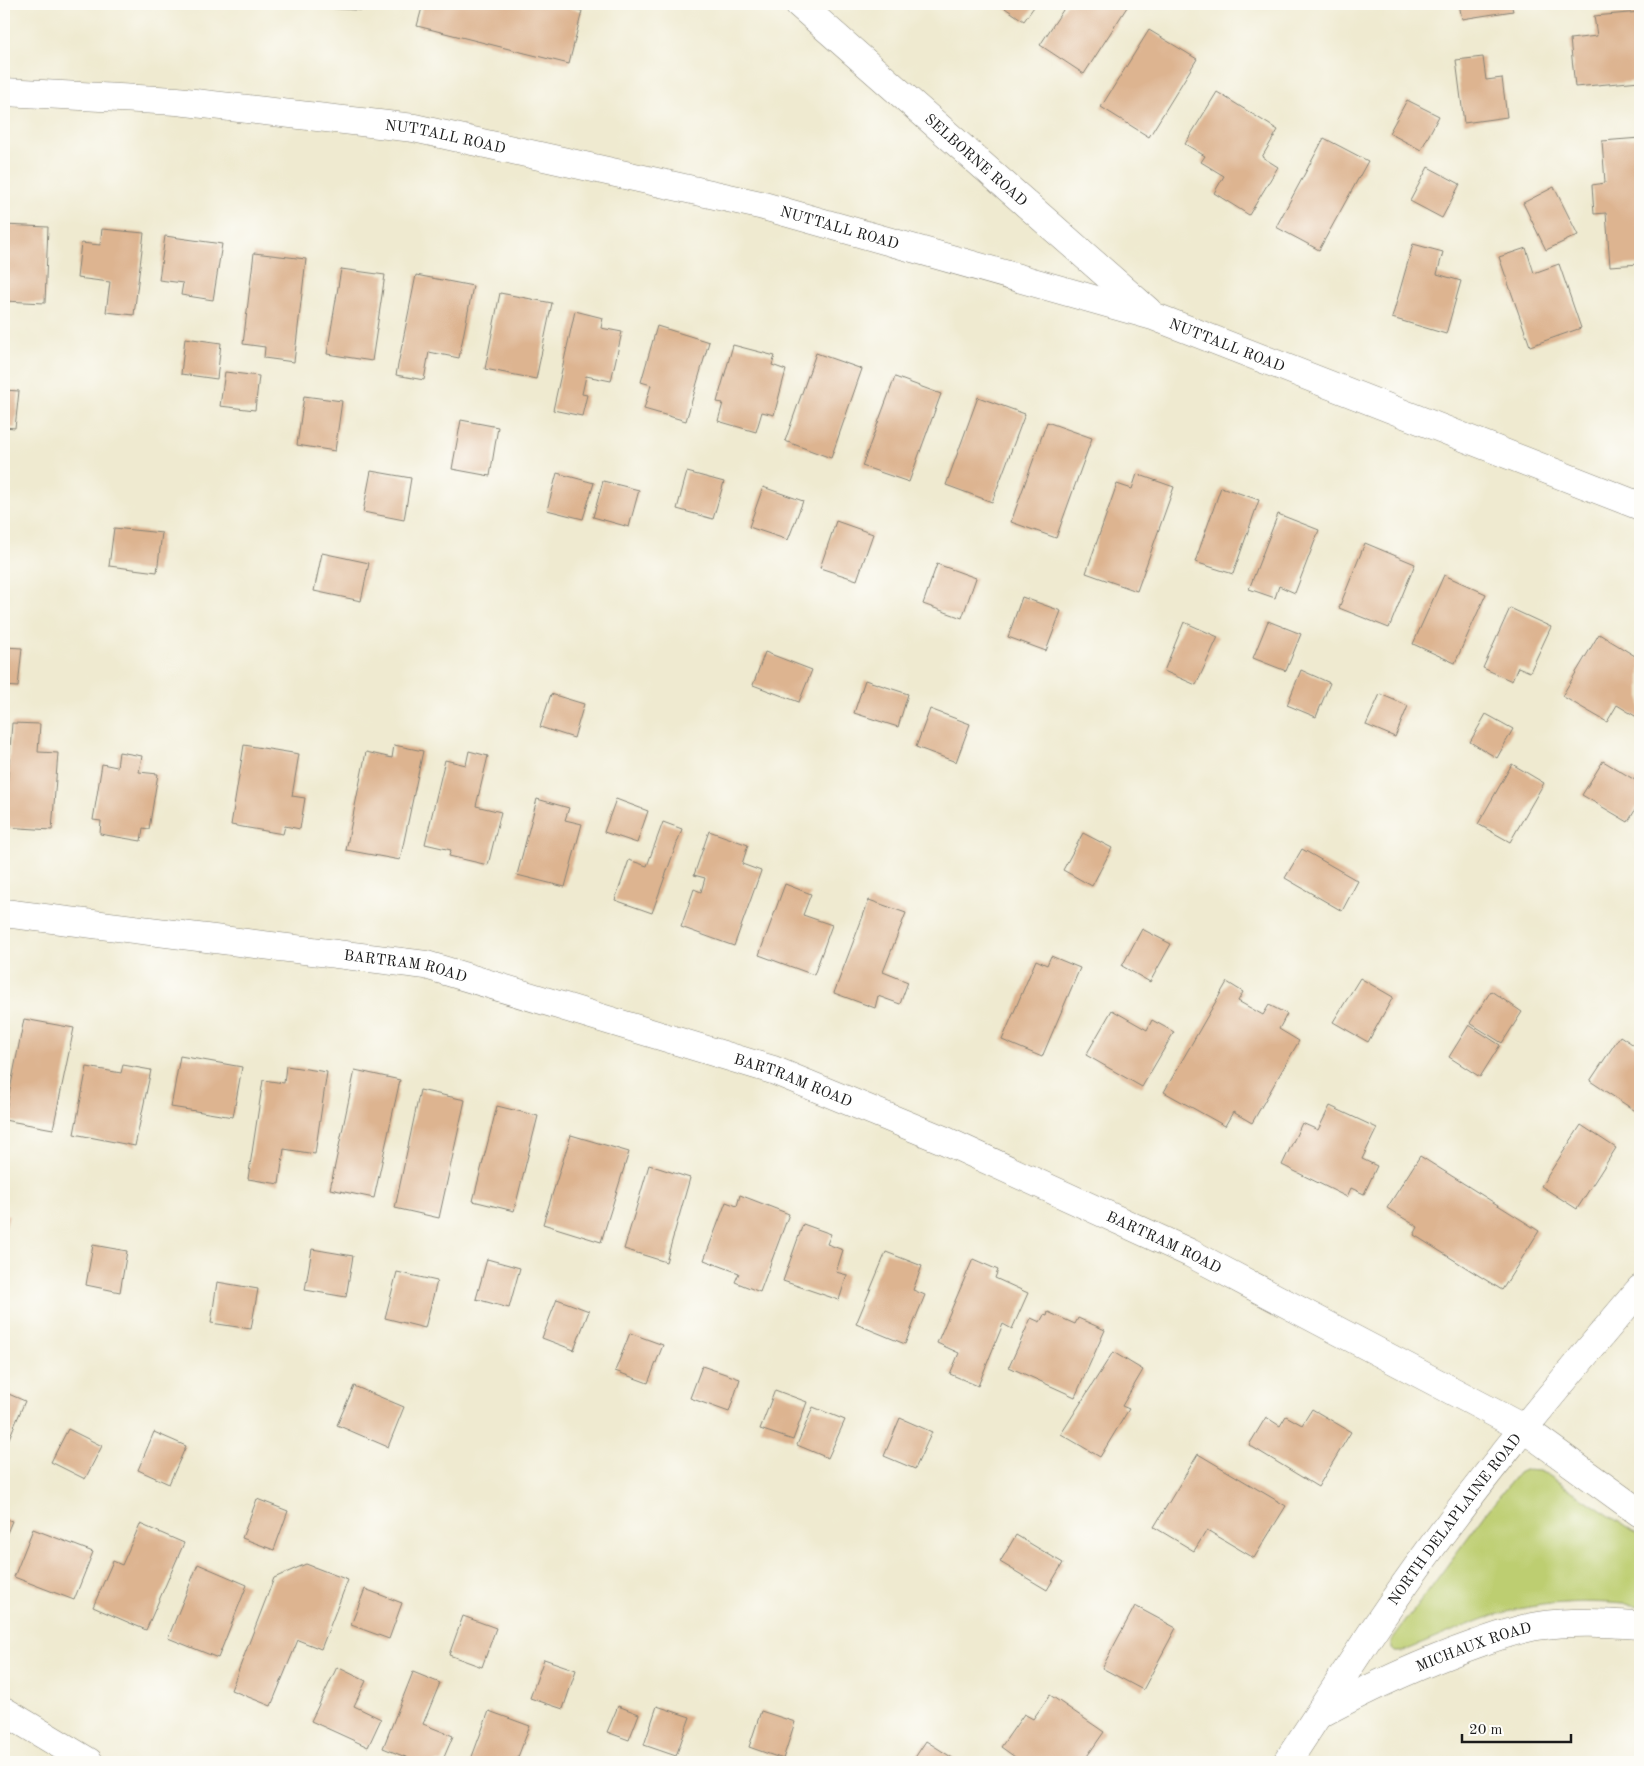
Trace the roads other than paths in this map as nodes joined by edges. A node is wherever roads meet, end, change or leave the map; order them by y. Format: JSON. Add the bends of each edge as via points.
{"nodes":[{"id":1,"x":799,"y":4,"type":"edge"},
{"id":2,"x":4,"y":92,"type":"edge"},
{"id":3,"x":1153,"y":316,"type":"junction"},
{"id":4,"x":1640,"y":506,"type":"edge"},
{"id":5,"x":4,"y":913,"type":"edge"},
{"id":6,"x":1640,"y":1290,"type":"edge"},
{"id":7,"x":1523,"y":1428,"type":"junction"},
{"id":8,"x":1640,"y":1513,"type":"edge"},
{"id":9,"x":1640,"y":1625,"type":"edge"},
{"id":10,"x":4,"y":1711,"type":"edge"},
{"id":11,"x":1318,"y":1715,"type":"junction"},
{"id":12,"x":89,"y":1762,"type":"edge"},
{"id":13,"x":1287,"y":1762,"type":"edge"}],
"edges":[{"from":1,"to":3,"type":"street","name":"SELBORNE ROAD"},
{"from":2,"to":3,"type":"street","name":"NUTTALL ROAD","via":[[177,101],[414,128],[760,205]]},
{"from":3,"to":4,"type":"street","name":"NUTTALL ROAD"},
{"from":5,"to":7,"type":"street","name":"BARTRAM ROAD","via":[[426,965],[773,1070],[946,1140],[1190,1253]]},
{"from":6,"to":7,"type":"street","name":"NORTH DELAPLAINE ROAD"},
{"from":7,"to":8,"type":"street"},
{"from":7,"to":11,"type":"street","name":"NORTH DELAPLAINE ROAD","via":[[1390,1606]]},
{"from":9,"to":11,"type":"street","name":"MICHAUX ROAD","via":[[1571,1623],[1536,1626],[1504,1634],[1366,1689]]},
{"from":10,"to":12,"type":"street"},
{"from":11,"to":13,"type":"street","name":"NORTH DELAPLAINE ROAD"}]}
